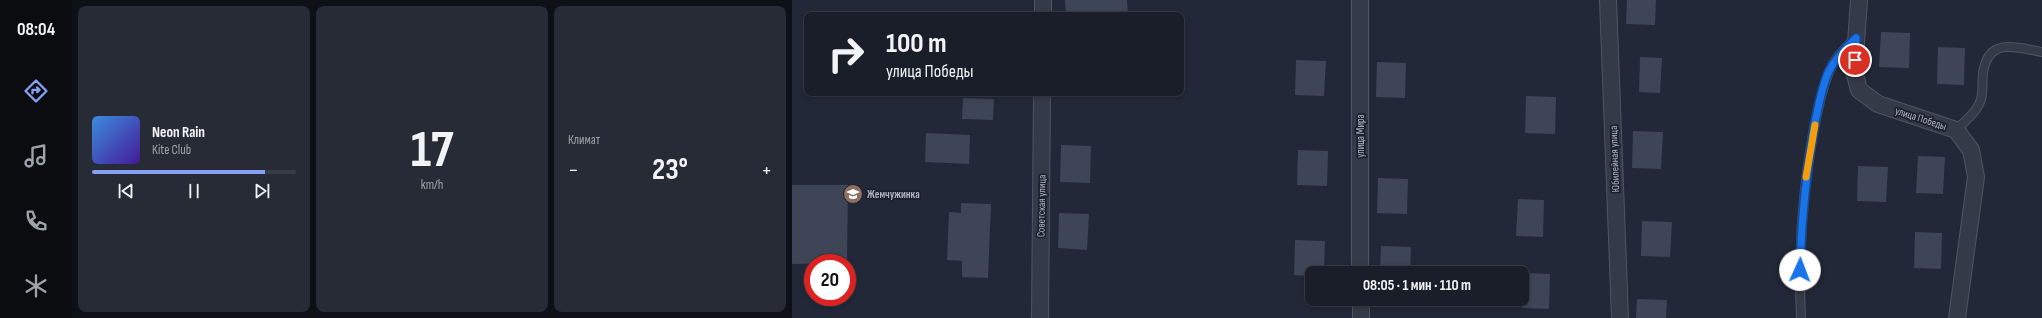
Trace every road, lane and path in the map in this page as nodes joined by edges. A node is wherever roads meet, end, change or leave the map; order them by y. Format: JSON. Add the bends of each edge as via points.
{"nodes":[{"id":1,"x":1043,"y":0,"type":"edge"},
{"id":2,"x":1360,"y":0,"type":"edge"},
{"id":3,"x":1608,"y":0,"type":"edge"},
{"id":4,"x":1858,"y":0,"type":"edge"},
{"id":5,"x":1043,"y":12,"type":"edge"},
{"id":6,"x":1856,"y":38,"type":"junction"},
{"id":7,"x":2042,"y":52,"type":"edge"},
{"id":8,"x":1042,"y":96,"type":"edge"},
{"id":9,"x":1956,"y":130,"type":"junction"},
{"id":10,"x":1360,"y":266,"type":"edge"},
{"id":11,"x":1361,"y":306,"type":"edge"},
{"id":12,"x":1040,"y":318,"type":"edge"},
{"id":13,"x":1361,"y":318,"type":"edge"},
{"id":14,"x":1620,"y":318,"type":"edge"},
{"id":15,"x":1801,"y":318,"type":"edge"},
{"id":16,"x":1957,"y":318,"type":"edge"}],
"edges":[{"from":1,"to":5,"type":"street"},
{"from":2,"to":10,"type":"street","name":"улица Мира"},
{"from":3,"to":14,"type":"street","name":"Юбилейная улица"},
{"from":4,"to":6,"type":"street","name":"улица Победы"},
{"from":6,"to":9,"type":"street","name":"улица Победы","via":[[1854,71],[1859,90],[1878,104]]},
{"from":6,"to":15,"type":"lane","via":[[1841,52],[1829,72],[1817,112],[1807,166],[1801,229]]},
{"from":7,"to":9,"type":"lane","via":[[2002,46],[1990,52],[1984,68],[1981,99],[1975,110]]},
{"from":8,"to":12,"type":"street","name":"Советская улица"},
{"from":9,"to":16,"type":"street","name":"улица Победы","via":[[1971,150],[1976,177]]},
{"from":11,"to":13,"type":"street"}]}
